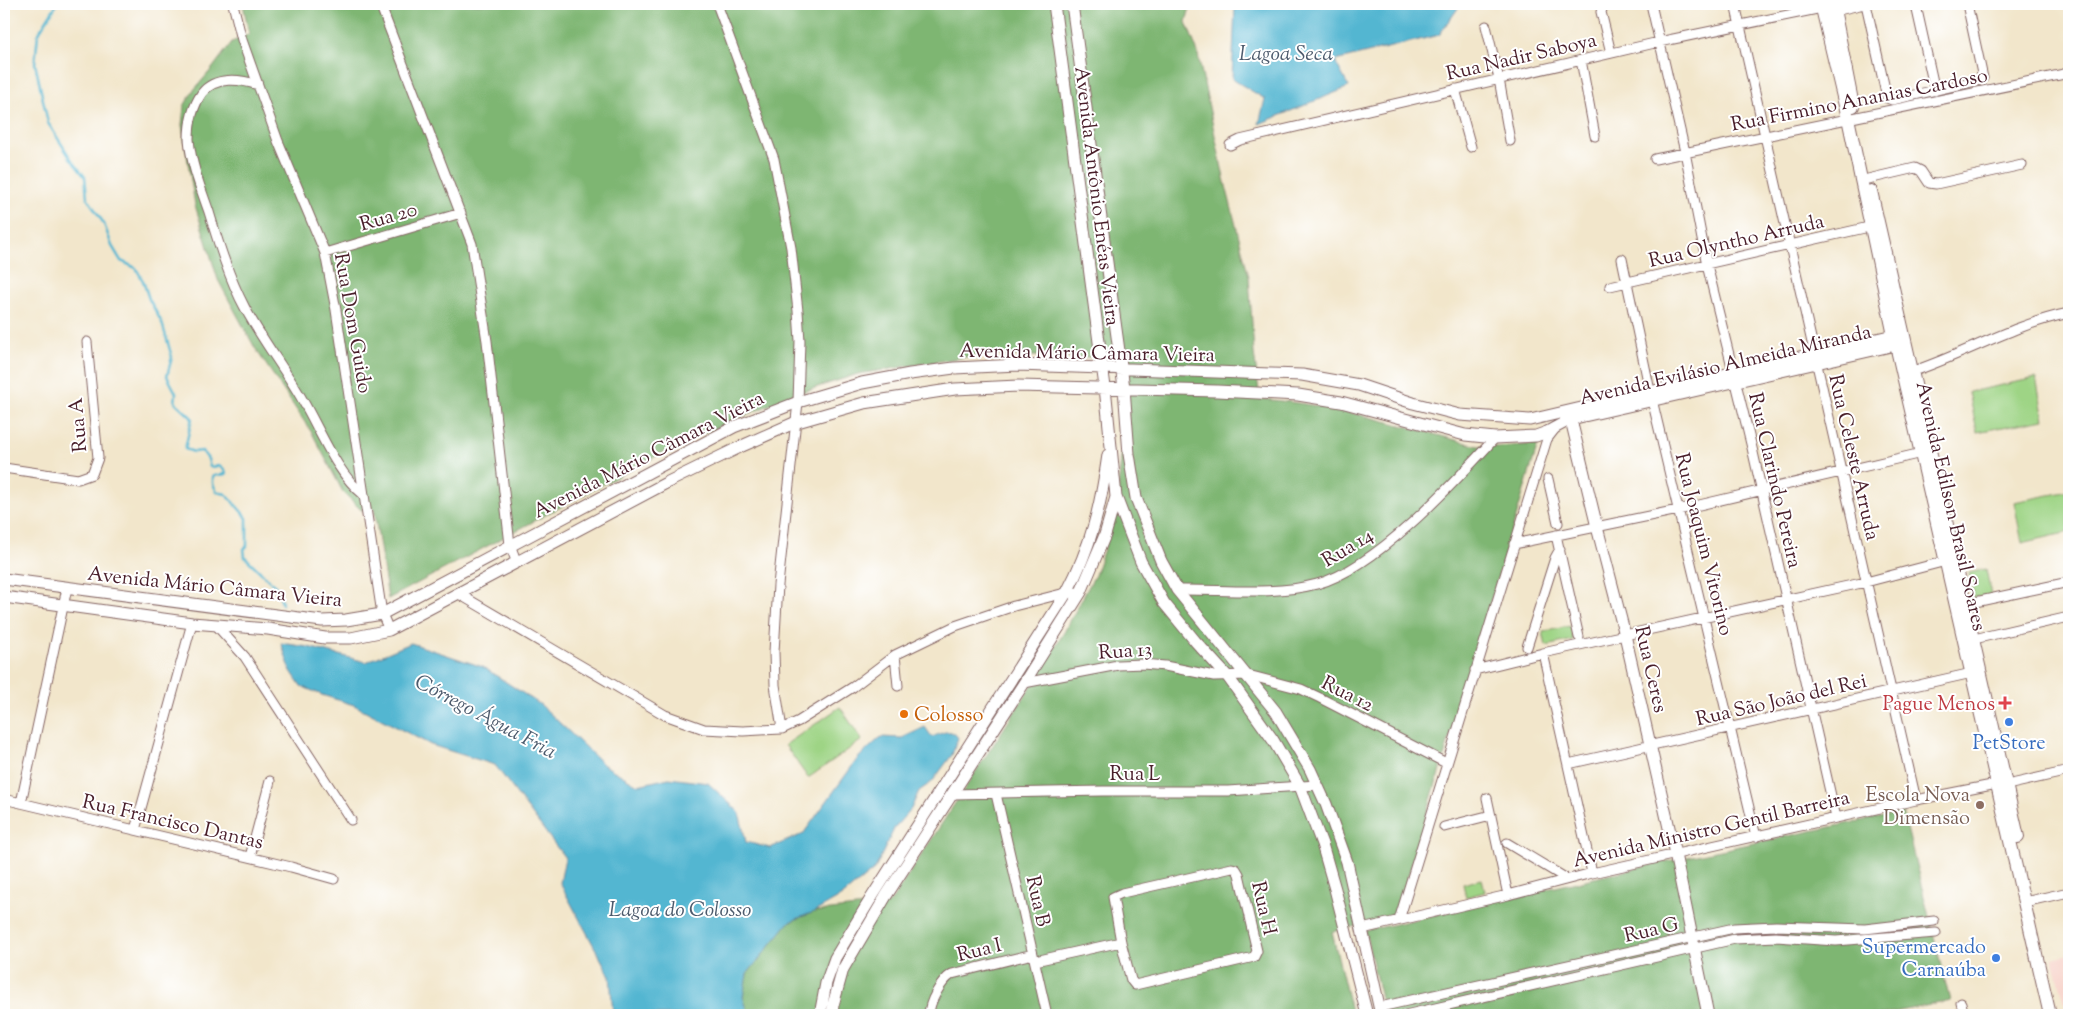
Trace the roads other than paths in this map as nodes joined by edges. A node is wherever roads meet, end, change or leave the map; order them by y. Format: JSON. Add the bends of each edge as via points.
{"nodes":[{"id":1,"x":233,"y":4,"type":"edge"},
{"id":2,"x":380,"y":4,"type":"edge"},
{"id":3,"x":717,"y":4,"type":"edge"},
{"id":4,"x":1054,"y":4,"type":"edge"},
{"id":5,"x":1072,"y":4,"type":"edge"},
{"id":6,"x":1604,"y":4,"type":"edge"},
{"id":7,"x":1651,"y":4,"type":"edge"},
{"id":8,"x":1736,"y":4,"type":"edge"},
{"id":9,"x":1865,"y":4,"type":"edge"},
{"id":10,"x":1967,"y":4,"type":"edge"},
{"id":11,"x":1827,"y":8,"type":"edge"},
{"id":12,"x":1917,"y":10,"type":"dead end"},
{"id":13,"x":1740,"y":24,"type":"junction"},
{"id":14,"x":1486,"y":26,"type":"dead end"},
{"id":15,"x":1659,"y":42,"type":"junction"},
{"id":16,"x":1611,"y":53,"type":"junction"},
{"id":17,"x":1581,"y":60,"type":"junction"},
{"id":18,"x":2069,"y":73,"type":"edge"},
{"id":19,"x":1499,"y":79,"type":"junction"},
{"id":20,"x":258,"y":86,"type":"junction"},
{"id":21,"x":1455,"y":89,"type":"junction"},
{"id":22,"x":1935,"y":91,"type":"junction"},
{"id":23,"x":1852,"y":118,"type":"junction"},
{"id":24,"x":1765,"y":135,"type":"junction"},
{"id":25,"x":1595,"y":136,"type":"dead end"},
{"id":26,"x":1510,"y":141,"type":"dead end"},
{"id":27,"x":1230,"y":145,"type":"dead end"},
{"id":28,"x":1471,"y":147,"type":"dead end"},
{"id":29,"x":1685,"y":152,"type":"junction"},
{"id":30,"x":1655,"y":159,"type":"dead end"},
{"id":31,"x":2022,"y":165,"type":"dead end"},
{"id":32,"x":1874,"y":178,"type":"junction"},
{"id":33,"x":461,"y":213,"type":"junction"},
{"id":34,"x":1869,"y":227,"type":"junction"},
{"id":35,"x":1789,"y":246,"type":"junction"},
{"id":36,"x":325,"y":253,"type":"junction"},
{"id":37,"x":1622,"y":259,"type":"dead end"},
{"id":38,"x":1707,"y":265,"type":"junction"},
{"id":39,"x":1627,"y":283,"type":"junction"},
{"id":40,"x":1610,"y":286,"type":"dead end"},
{"id":41,"x":2069,"y":313,"type":"edge"},
{"id":42,"x":1899,"y":339,"type":"junction"},
{"id":43,"x":87,"y":342,"type":"dead end"},
{"id":44,"x":1815,"y":358,"type":"junction"},
{"id":45,"x":1102,"y":368,"type":"junction"},
{"id":46,"x":1120,"y":369,"type":"junction"},
{"id":47,"x":1911,"y":372,"type":"junction"},
{"id":48,"x":1733,"y":377,"type":"junction"},
{"id":49,"x":1105,"y":387,"type":"junction"},
{"id":50,"x":1124,"y":388,"type":"junction"},
{"id":51,"x":1652,"y":395,"type":"junction"},
{"id":52,"x":798,"y":402,"type":"junction"},
{"id":53,"x":1568,"y":414,"type":"junction"},
{"id":54,"x":794,"y":423,"type":"junction"},
{"id":55,"x":1556,"y":428,"type":"junction"},
{"id":56,"x":1111,"y":436,"type":"junction"},
{"id":57,"x":1495,"y":438,"type":"junction"},
{"id":58,"x":1925,"y":452,"type":"junction"},
{"id":59,"x":4,"y":468,"type":"edge"},
{"id":60,"x":1841,"y":473,"type":"junction"},
{"id":61,"x":1548,"y":479,"type":"dead end"},
{"id":62,"x":1761,"y":490,"type":"junction"},
{"id":63,"x":364,"y":495,"type":"junction"},
{"id":64,"x":1116,"y":497,"type":"junction"},
{"id":65,"x":1678,"y":510,"type":"junction"},
{"id":66,"x":1596,"y":527,"type":"junction"},
{"id":67,"x":1559,"y":530,"type":"junction"},
{"id":68,"x":1514,"y":544,"type":"junction"},
{"id":69,"x":510,"y":546,"type":"junction"},
{"id":70,"x":1560,"y":549,"type":"junction"},
{"id":71,"x":1951,"y":560,"type":"junction"},
{"id":72,"x":517,"y":563,"type":"junction"},
{"id":73,"x":4,"y":579,"type":"edge"},
{"id":74,"x":1866,"y":582,"type":"junction"},
{"id":75,"x":2069,"y":582,"type":"edge"},
{"id":76,"x":67,"y":588,"type":"junction"},
{"id":77,"x":1177,"y":590,"type":"junction"},
{"id":78,"x":1067,"y":592,"type":"junction"},
{"id":79,"x":1081,"y":592,"type":"junction"},
{"id":80,"x":459,"y":594,"type":"junction"},
{"id":81,"x":4,"y":597,"type":"edge"},
{"id":82,"x":1786,"y":599,"type":"junction"},
{"id":83,"x":1966,"y":604,"type":"junction"},
{"id":84,"x":64,"y":606,"type":"junction"},
{"id":85,"x":382,"y":614,"type":"junction"},
{"id":86,"x":2069,"y":617,"type":"edge"},
{"id":87,"x":1705,"y":618,"type":"junction"},
{"id":88,"x":192,"y":623,"type":"junction"},
{"id":89,"x":216,"y":625,"type":"junction"},
{"id":90,"x":388,"y":630,"type":"junction"},
{"id":91,"x":1625,"y":635,"type":"junction"},
{"id":92,"x":1579,"y":636,"type":"dead end"},
{"id":93,"x":1974,"y":639,"type":"junction"},
{"id":94,"x":1527,"y":647,"type":"dead end"},
{"id":95,"x":1543,"y":653,"type":"junction"},
{"id":96,"x":895,"y":655,"type":"junction"},
{"id":97,"x":1475,"y":670,"type":"junction"},
{"id":98,"x":1972,"y":673,"type":"junction"},
{"id":99,"x":1248,"y":675,"type":"junction"},
{"id":100,"x":1228,"y":677,"type":"junction"},
{"id":101,"x":1024,"y":683,"type":"junction"},
{"id":102,"x":898,"y":686,"type":"dead end"},
{"id":103,"x":1891,"y":692,"type":"junction"},
{"id":104,"x":1811,"y":710,"type":"junction"},
{"id":105,"x":1731,"y":728,"type":"junction"},
{"id":106,"x":782,"y":729,"type":"junction"},
{"id":107,"x":1650,"y":746,"type":"junction"},
{"id":108,"x":1446,"y":763,"type":"junction"},
{"id":109,"x":1568,"y":764,"type":"junction"},
{"id":110,"x":2069,"y":771,"type":"edge"},
{"id":111,"x":270,"y":781,"type":"dead end"},
{"id":112,"x":1317,"y":785,"type":"junction"},
{"id":113,"x":2002,"y":785,"type":"junction"},
{"id":114,"x":1300,"y":786,"type":"junction"},
{"id":115,"x":953,"y":794,"type":"junction"},
{"id":116,"x":996,"y":794,"type":"junction"},
{"id":117,"x":4,"y":798,"type":"edge"},
{"id":118,"x":1487,"y":798,"type":"dead end"},
{"id":119,"x":1916,"y":800,"type":"junction"},
{"id":120,"x":21,"y":803,"type":"junction"},
{"id":121,"x":1491,"y":815,"type":"junction"},
{"id":122,"x":1836,"y":818,"type":"junction"},
{"id":123,"x":351,"y":820,"type":"dead end"},
{"id":124,"x":1444,"y":827,"type":"dead end"},
{"id":125,"x":135,"y":830,"type":"junction"},
{"id":126,"x":1756,"y":836,"type":"junction"},
{"id":127,"x":1507,"y":843,"type":"dead end"},
{"id":128,"x":1675,"y":854,"type":"junction"},
{"id":129,"x":250,"y":858,"type":"junction"},
{"id":130,"x":1592,"y":873,"type":"junction"},
{"id":131,"x":1567,"y":878,"type":"junction"},
{"id":132,"x":334,"y":879,"type":"dead end"},
{"id":133,"x":2069,"y":892,"type":"edge"},
{"id":134,"x":1508,"y":895,"type":"junction"},
{"id":135,"x":2028,"y":901,"type":"junction"},
{"id":136,"x":1399,"y":920,"type":"junction"},
{"id":137,"x":1362,"y":929,"type":"junction"},
{"id":138,"x":1121,"y":942,"type":"junction"},
{"id":139,"x":1692,"y":943,"type":"junction"},
{"id":140,"x":1034,"y":958,"type":"junction"},
{"id":141,"x":1961,"y":1003,"type":"dead end"},
{"id":142,"x":1380,"y":1011,"type":"edge"},
{"id":143,"x":820,"y":1015,"type":"edge"},
{"id":144,"x":832,"y":1015,"type":"edge"},
{"id":145,"x":929,"y":1015,"type":"edge"},
{"id":146,"x":1047,"y":1015,"type":"edge"},
{"id":147,"x":1367,"y":1015,"type":"edge"},
{"id":148,"x":1404,"y":1015,"type":"edge"},
{"id":149,"x":1708,"y":1015,"type":"edge"},
{"id":150,"x":1964,"y":1015,"type":"edge"},
{"id":151,"x":2050,"y":1015,"type":"edge"},
{"id":152,"x":2058,"y":1015,"type":"edge"}],
"edges":[{"from":1,"to":20,"type":"street","name":"Rua Dom Guido"},
{"from":2,"to":33,"type":"street"},
{"from":3,"to":52,"type":"street","via":[[767,137],[781,187],[798,311]]},
{"from":4,"to":45,"type":"street","name":"Avenida Antônio Enéas Vieira"},
{"from":5,"to":46,"type":"street","name":"Avenida Antônio Enéas Vieira"},
{"from":6,"to":16,"type":"street","via":[[1601,12]]},
{"from":7,"to":15,"type":"street","name":"Rua Clarindo Pereira"},
{"from":8,"to":13,"type":"street","name":"Rua Celeste Arruda"},
{"from":9,"to":11,"type":"street","name":"Rua Nadir Saboya"},
{"from":9,"to":22,"type":"street","via":[[1887,98],[1892,100]]},
{"from":10,"to":22,"type":"street","via":[[1982,78]]},
{"from":11,"to":13,"type":"street","name":"Rua Nadir Saboya"},
{"from":11,"to":23,"type":"main road","name":"Avenida Edilson Brasil Soares"},
{"from":12,"to":22,"type":"street"},
{"from":13,"to":15,"type":"street","name":"Rua Nadir Saboya"},
{"from":13,"to":24,"type":"street","name":"Rua Celeste Arruda"},
{"from":14,"to":19,"type":"street"},
{"from":15,"to":16,"type":"street","name":"Rua Nadir Saboya"},
{"from":15,"to":29,"type":"street","name":"Rua Clarindo Pereira"},
{"from":16,"to":17,"type":"street","name":"Rua Nadir Saboya"},
{"from":17,"to":19,"type":"street","name":"Rua Nadir Saboya"},
{"from":17,"to":25,"type":"street"},
{"from":18,"to":23,"type":"street","name":"Rua Firmino Ananias Cardoso"},
{"from":19,"to":21,"type":"street","name":"Rua Nadir Saboya"},
{"from":19,"to":26,"type":"street"},
{"from":20,"to":36,"type":"street","name":"Rua Dom Guido"},
{"from":20,"to":63,"type":"street","via":[[247,82],[215,82],[198,99],[190,122],[189,139],[198,178],[244,307],[347,479]]},
{"from":21,"to":27,"type":"street","name":"Rua Nadir Saboya"},
{"from":21,"to":28,"type":"street"},
{"from":23,"to":24,"type":"street","name":"Rua Firmino Ananias Cardoso"},
{"from":23,"to":32,"type":"main road","name":"Avenida Edilson Brasil Soares"},
{"from":23,"to":34,"type":"main road","name":"Avenida Edilson Brasil Soares"},
{"from":24,"to":29,"type":"street","name":"Rua Firmino Ananias Cardoso"},
{"from":24,"to":35,"type":"street","name":"Rua Celeste Arruda"},
{"from":29,"to":30,"type":"street","name":"Rua Firmino Ananias Cardoso"},
{"from":29,"to":38,"type":"street","name":"Rua Clarindo Pereira"},
{"from":31,"to":32,"type":"street","via":[[1936,184],[1929,183],[1915,168]]},
{"from":32,"to":42,"type":"main road","name":"Avenida Edilson Brasil Soares"},
{"from":33,"to":36,"type":"street","name":"Rua 20"},
{"from":33,"to":69,"type":"street","via":[[472,244],[480,288]]},
{"from":34,"to":35,"type":"street","name":"Rua Olyntho Arruda"},
{"from":34,"to":42,"type":"main road","name":"Avenida Edilson Brasil Soares"},
{"from":35,"to":38,"type":"street","name":"Rua Olyntho Arruda"},
{"from":35,"to":44,"type":"street","name":"Rua Celeste Arruda"},
{"from":36,"to":63,"type":"street","name":"Rua Dom Guido"},
{"from":37,"to":39,"type":"street","name":"Rua Joaquim Vitorino"},
{"from":38,"to":39,"type":"street","name":"Rua Olyntho Arruda"},
{"from":38,"to":48,"type":"street","name":"Rua Clarindo Pereira"},
{"from":39,"to":40,"type":"street","name":"Rua Olyntho Arruda"},
{"from":39,"to":51,"type":"street","name":"Rua Joaquim Vitorino"},
{"from":41,"to":47,"type":"street","via":[[2012,329],[1944,361]]},
{"from":42,"to":44,"type":"street","name":"Avenida Evilásio Almeida Miranda"},
{"from":42,"to":47,"type":"main road","name":"Avenida Edilson Brasil Soares"},
{"from":42,"to":58,"type":"main road","name":"Avenida Edilson Brasil Soares"},
{"from":43,"to":59,"type":"street","name":"Rua A","via":[[98,458],[92,474],[78,479]]},
{"from":44,"to":48,"type":"street","name":"Avenida Evilásio Almeida Miranda"},
{"from":44,"to":60,"type":"street","name":"Rua Celeste Arruda"},
{"from":45,"to":46,"type":"street","name":"Avenida Mário Câmara Vieira"},
{"from":45,"to":49,"type":"street","name":"Avenida Antônio Enéas Vieira"},
{"from":45,"to":52,"type":"street","name":"Avenida Mário Câmara Vieira","via":[[1018,365],[954,368],[862,383]]},
{"from":46,"to":50,"type":"street","name":"Avenida Antônio Enéas Vieira"},
{"from":46,"to":53,"type":"street","name":"Avenida Mário Câmara Vieira","via":[[1302,375],[1359,386],[1460,415],[1530,420]]},
{"from":47,"to":58,"type":"main road","name":"Avenida Edilson Brasil Soares"},
{"from":48,"to":51,"type":"street","name":"Avenida Evilásio Almeida Miranda"},
{"from":48,"to":62,"type":"street","name":"Rua Clarindo Pereira"},
{"from":49,"to":50,"type":"street","name":"Avenida Mário Câmara Vieira"},
{"from":49,"to":54,"type":"street","name":"Avenida Mário Câmara Vieira","via":[[955,389],[864,403]]},
{"from":49,"to":56,"type":"street","name":"Avenida Antônio Enéas Vieira"},
{"from":50,"to":57,"type":"street","name":"Avenida Mário Câmara Vieira","via":[[1298,395],[1341,402],[1465,435]]},
{"from":50,"to":77,"type":"street","name":"Avenida Antônio Enéas Vieira","via":[[1136,498],[1158,554]]},
{"from":51,"to":53,"type":"street","name":"Avenida Evilásio Almeida Miranda"},
{"from":51,"to":65,"type":"street","name":"Rua Joaquim Vitorino"},
{"from":52,"to":54,"type":"street"},
{"from":52,"to":69,"type":"street","name":"Avenida Mário Câmara Vieira","via":[[734,427]]},
{"from":53,"to":55,"type":"street","name":"Avenida Evilásio Almeida Miranda"},
{"from":53,"to":66,"type":"street","name":"Rua Ceres"},
{"from":54,"to":72,"type":"street","name":"Avenida Mário Câmara Vieira","via":[[668,482]]},
{"from":54,"to":106,"type":"street","via":[[774,652]]},
{"from":55,"to":57,"type":"street","name":"Avenida Mário Câmara Vieira","via":[[1536,436]]},
{"from":55,"to":68,"type":"street","via":[[1547,439]]},
{"from":56,"to":64,"type":"street","name":"Avenida Antônio Enéas Vieira"},
{"from":56,"to":78,"type":"street","via":[[1093,532]]},
{"from":57,"to":77,"type":"street","name":"Rua 14","via":[[1389,542],[1333,578],[1297,588]]},
{"from":58,"to":60,"type":"street"},
{"from":58,"to":71,"type":"main road","name":"Avenida Edilson Brasil Soares"},
{"from":60,"to":62,"type":"street"},
{"from":60,"to":74,"type":"street","name":"Rua Celeste Arruda"},
{"from":61,"to":67,"type":"street"},
{"from":62,"to":65,"type":"street"},
{"from":62,"to":82,"type":"street","name":"Rua Clarindo Pereira"},
{"from":63,"to":85,"type":"street","name":"Rua Dom Guido"},
{"from":64,"to":79,"type":"street","via":[[1105,535]]},
{"from":64,"to":100,"type":"street","name":"Avenida Antônio Enéas Vieira","via":[[1141,562],[1164,603]]},
{"from":65,"to":66,"type":"street"},
{"from":65,"to":87,"type":"street","name":"Rua Joaquim Vitorino"},
{"from":66,"to":67,"type":"street"},
{"from":66,"to":91,"type":"street","name":"Rua Ceres"},
{"from":67,"to":68,"type":"street"},
{"from":67,"to":70,"type":"street"},
{"from":68,"to":97,"type":"street"},
{"from":69,"to":72,"type":"street"},
{"from":69,"to":85,"type":"street","name":"Avenida Mário Câmara Vieira"},
{"from":70,"to":92,"type":"street"},
{"from":70,"to":94,"type":"street","via":[[1554,558]]},
{"from":71,"to":74,"type":"street"},
{"from":71,"to":83,"type":"main road","name":"Avenida Edilson Brasil Soares"},
{"from":71,"to":98,"type":"main road","name":"Avenida Edilson Brasil Soares"},
{"from":72,"to":80,"type":"street","name":"Avenida Mário Câmara Vieira"},
{"from":73,"to":76,"type":"street","name":"Avenida Mário Câmara Vieira"},
{"from":74,"to":82,"type":"street"},
{"from":74,"to":103,"type":"street","name":"Rua Celeste Arruda"},
{"from":75,"to":83,"type":"street"},
{"from":76,"to":84,"type":"street"},
{"from":76,"to":85,"type":"street","name":"Avenida Mário Câmara Vieira","via":[[322,621]]},
{"from":77,"to":99,"type":"street","name":"Avenida Antônio Enéas Vieira"},
{"from":78,"to":79,"type":"street"},
{"from":78,"to":96,"type":"street","via":[[955,626]]},
{"from":78,"to":143,"type":"street","via":[[835,958],[826,982]]},
{"from":79,"to":101,"type":"street"},
{"from":80,"to":90,"type":"street","name":"Avenida Mário Câmara Vieira"},
{"from":80,"to":106,"type":"street","via":[[666,715],[704,729]]},
{"from":81,"to":84,"type":"street","name":"Avenida Mário Câmara Vieira"},
{"from":82,"to":87,"type":"street"},
{"from":82,"to":104,"type":"street","name":"Rua Clarindo Pereira"},
{"from":83,"to":93,"type":"main road","name":"Avenida Edilson Brasil Soares"},
{"from":84,"to":88,"type":"street","name":"Avenida Mário Câmara Vieira"},
{"from":84,"to":120,"type":"street"},
{"from":85,"to":90,"type":"street","name":"Rua Dom Guido"},
{"from":86,"to":93,"type":"street"},
{"from":87,"to":91,"type":"street"},
{"from":87,"to":105,"type":"street","name":"Rua Joaquim Vitorino"},
{"from":88,"to":89,"type":"street","name":"Avenida Mário Câmara Vieira"},
{"from":88,"to":125,"type":"street"},
{"from":89,"to":90,"type":"street","name":"Avenida Mário Câmara Vieira","via":[[342,638]]},
{"from":89,"to":123,"type":"street","via":[[245,657]]},
{"from":91,"to":95,"type":"street"},
{"from":91,"to":107,"type":"street","name":"Rua Ceres"},
{"from":93,"to":113,"type":"main road","name":"Avenida Edilson Brasil Soares"},
{"from":95,"to":97,"type":"street"},
{"from":95,"to":109,"type":"street"},
{"from":96,"to":102,"type":"street"},
{"from":96,"to":106,"type":"street","via":[[853,687]]},
{"from":97,"to":108,"type":"street"},
{"from":98,"to":103,"type":"street","name":"Rua São João del Rei"},
{"from":98,"to":113,"type":"main road","name":"Avenida Edilson Brasil Soares"},
{"from":99,"to":100,"type":"street","name":"Rua 12"},
{"from":99,"to":108,"type":"street","name":"Rua 12","via":[[1301,689]]},
{"from":99,"to":112,"type":"street","name":"Avenida Antônio Enéas Vieira","via":[[1300,750]]},
{"from":100,"to":101,"type":"street","name":"Rua 13","via":[[1134,664]]},
{"from":100,"to":114,"type":"street","name":"Avenida Antônio Enéas Vieira","via":[[1273,740]]},
{"from":101,"to":115,"type":"street"},
{"from":103,"to":104,"type":"street","name":"Rua São João del Rei"},
{"from":103,"to":119,"type":"street","name":"Rua Celeste Arruda"},
{"from":104,"to":105,"type":"street","name":"Rua São João del Rei"},
{"from":104,"to":122,"type":"street","name":"Rua Clarindo Pereira"},
{"from":105,"to":107,"type":"street","name":"Rua São João del Rei"},
{"from":105,"to":126,"type":"street","name":"Rua Joaquim Vitorino"},
{"from":107,"to":109,"type":"street","name":"Rua São João del Rei"},
{"from":107,"to":128,"type":"street","name":"Rua Ceres"},
{"from":108,"to":136,"type":"street"},
{"from":109,"to":130,"type":"street"},
{"from":110,"to":113,"type":"street","name":"Avenida Ministro Gentil Barreira"},
{"from":111,"to":129,"type":"street"},
{"from":112,"to":114,"type":"street","name":"Rua L"},
{"from":112,"to":137,"type":"street","name":"Avenida Antônio Enéas Vieira","via":[[1347,862]]},
{"from":113,"to":119,"type":"street","name":"Avenida Ministro Gentil Barreira"},
{"from":113,"to":135,"type":"main road","name":"Avenida Edilson Brasil Soares"},
{"from":114,"to":116,"type":"street","name":"Rua L","via":[[1228,791]]},
{"from":114,"to":147,"type":"street","name":"Avenida Antônio Enéas Vieira","via":[[1336,889]]},
{"from":115,"to":116,"type":"street","name":"Rua L"},
{"from":115,"to":144,"type":"street","via":[[843,969]]},
{"from":116,"to":140,"type":"street","name":"Rua B"},
{"from":117,"to":120,"type":"street","name":"Rua Francisco Dantas"},
{"from":118,"to":121,"type":"street"},
{"from":119,"to":122,"type":"street","name":"Avenida Ministro Gentil Barreira"},
{"from":120,"to":125,"type":"street","name":"Rua Francisco Dantas"},
{"from":121,"to":124,"type":"street"},
{"from":121,"to":134,"type":"street"},
{"from":122,"to":126,"type":"street","name":"Avenida Ministro Gentil Barreira"},
{"from":125,"to":129,"type":"street","name":"Rua Francisco Dantas"},
{"from":126,"to":128,"type":"street","name":"Avenida Ministro Gentil Barreira"},
{"from":127,"to":131,"type":"street"},
{"from":128,"to":130,"type":"street","name":"Avenida Ministro Gentil Barreira"},
{"from":128,"to":139,"type":"street","name":"Rua Ceres"},
{"from":129,"to":132,"type":"street","name":"Rua Francisco Dantas"},
{"from":130,"to":131,"type":"street","name":"Avenida Ministro Gentil Barreira"},
{"from":131,"to":134,"type":"street","name":"Avenida Ministro Gentil Barreira"},
{"from":133,"to":135,"type":"street"},
{"from":134,"to":136,"type":"street","name":"Avenida Ministro Gentil Barreira"},
{"from":135,"to":151,"type":"main road","name":"Avenida Edilson Brasil Soares"},
{"from":135,"to":152,"type":"main road","name":"Avenida Edilson Brasil Soares"},
{"from":136,"to":137,"type":"street","name":"Avenida Ministro Gentil Barreira"},
{"from":137,"to":142,"type":"street","name":"Avenida Antônio Enéas Vieira"},
{"from":138,"to":138,"type":"street","name":"Rua H","via":[[1135,985],[1252,958],[1256,951],[1236,869],[1115,895],[1113,900]]},
{"from":138,"to":140,"type":"street"},
{"from":139,"to":139,"type":"street","name":"Rua G","via":[[1776,937],[1836,941],[1932,933],[1930,922],[1865,929],[1776,926],[1734,928]]},
{"from":139,"to":142,"type":"street","name":"Rua G"},
{"from":139,"to":148,"type":"street","name":"Rua G"},
{"from":139,"to":149,"type":"street","name":"Rua Ceres"},
{"from":140,"to":145,"type":"street","name":"Rua I","via":[[952,974],[944,981]]},
{"from":140,"to":146,"type":"street","name":"Rua B"},
{"from":141,"to":150,"type":"street"}]}
